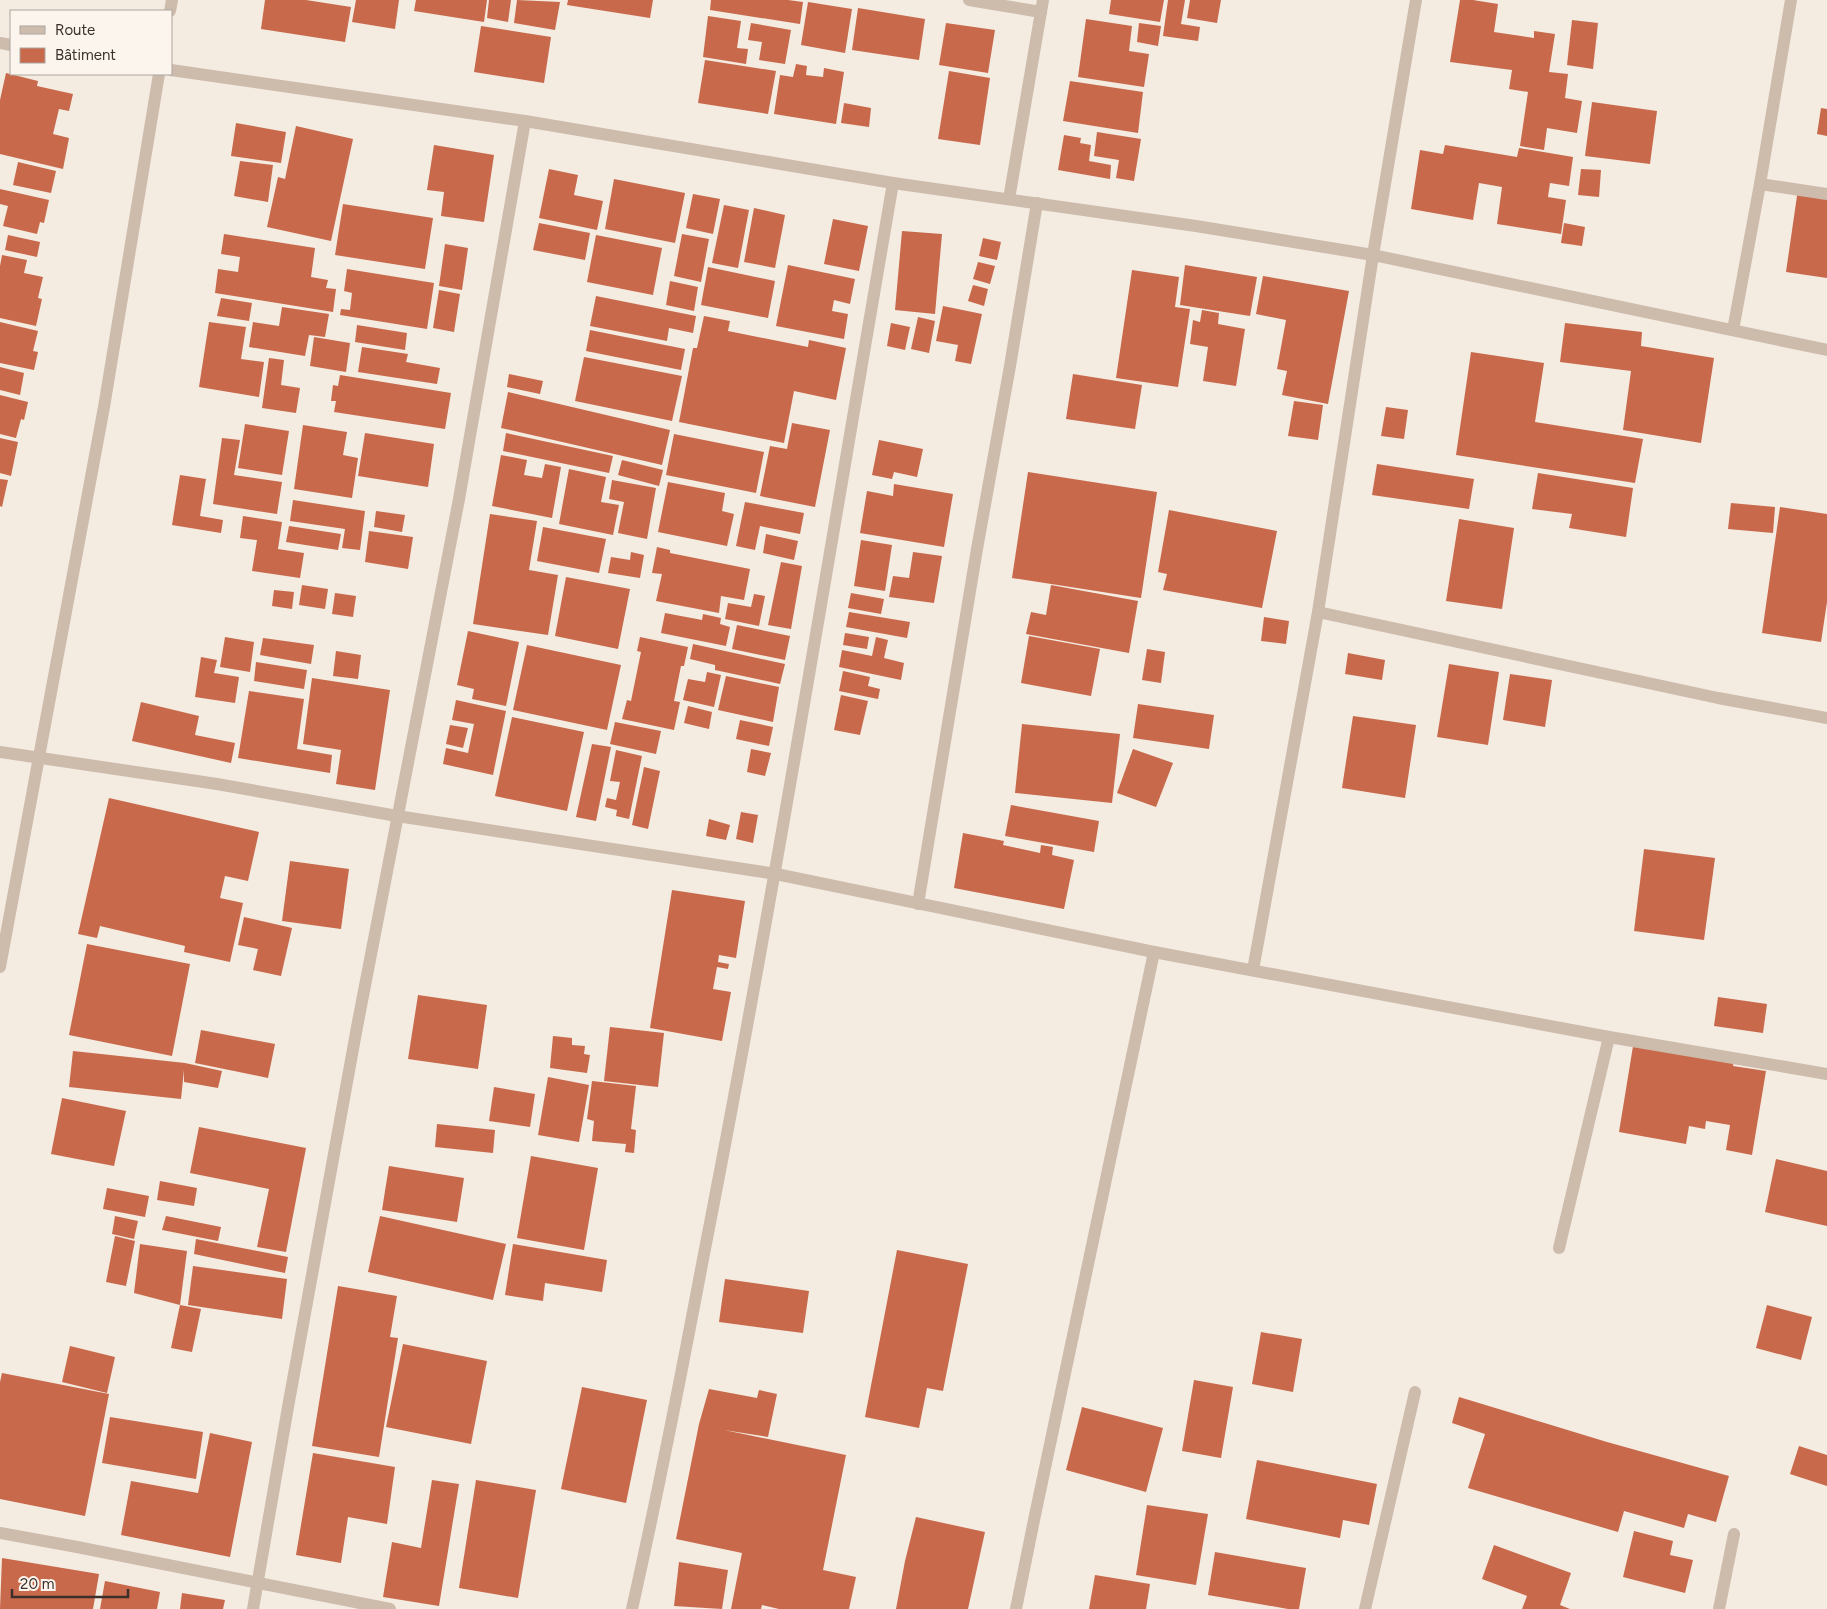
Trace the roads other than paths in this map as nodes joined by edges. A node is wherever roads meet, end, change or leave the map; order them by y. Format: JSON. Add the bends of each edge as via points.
{"nodes":[{"id":1,"x":969,"y":0,"type":"edge"},
{"id":2,"x":1416,"y":0,"type":"edge"},
{"id":3,"x":1791,"y":0,"type":"edge"},
{"id":4,"x":1042,"y":6,"type":"edge"},
{"id":5,"x":172,"y":70,"type":"edge"},
{"id":6,"x":159,"y":75,"type":"edge"},
{"id":7,"x":525,"y":120,"type":"junction"},
{"id":8,"x":892,"y":183,"type":"junction"},
{"id":9,"x":1760,"y":184,"type":"junction"},
{"id":10,"x":1827,"y":194,"type":"edge"},
{"id":11,"x":1009,"y":199,"type":"junction"},
{"id":12,"x":1037,"y":203,"type":"junction"},
{"id":13,"x":1374,"y":255,"type":"junction"},
{"id":14,"x":1733,"y":330,"type":"junction"},
{"id":15,"x":1827,"y":350,"type":"edge"},
{"id":16,"x":1318,"y":612,"type":"junction"},
{"id":17,"x":1827,"y":718,"type":"edge"},
{"id":18,"x":0,"y":752,"type":"edge"},
{"id":19,"x":38,"y":758,"type":"junction"},
{"id":20,"x":397,"y":816,"type":"junction"},
{"id":21,"x":776,"y":874,"type":"junction"},
{"id":22,"x":918,"y":904,"type":"junction"},
{"id":23,"x":1154,"y":952,"type":"junction"},
{"id":24,"x":0,"y":967,"type":"edge"},
{"id":25,"x":1253,"y":970,"type":"junction"},
{"id":26,"x":1608,"y":1037,"type":"junction"},
{"id":27,"x":1827,"y":1074,"type":"edge"},
{"id":28,"x":1559,"y":1248,"type":"dead end"},
{"id":29,"x":1415,"y":1392,"type":"dead end"},
{"id":30,"x":0,"y":1533,"type":"edge"},
{"id":31,"x":1734,"y":1534,"type":"dead end"},
{"id":32,"x":258,"y":1583,"type":"junction"},
{"id":33,"x":253,"y":1609,"type":"edge"},
{"id":34,"x":390,"y":1609,"type":"edge"},
{"id":35,"x":632,"y":1609,"type":"edge"},
{"id":36,"x":1016,"y":1609,"type":"edge"},
{"id":37,"x":1365,"y":1609,"type":"edge"},
{"id":38,"x":1719,"y":1609,"type":"edge"}],
"edges":[{"from":1,"to":4,"type":"street"},
{"from":2,"to":13,"type":"street"},
{"from":3,"to":9,"type":"street"},
{"from":4,"to":11,"type":"street"},
{"from":5,"to":7,"type":"street"},
{"from":6,"to":19,"type":"street","via":[[104,407]]},
{"from":7,"to":8,"type":"street"},
{"from":7,"to":20,"type":"street","via":[[460,490]]},
{"from":8,"to":11,"type":"street"},
{"from":8,"to":21,"type":"street"},
{"from":9,"to":10,"type":"street"},
{"from":9,"to":14,"type":"street"},
{"from":11,"to":12,"type":"street"},
{"from":12,"to":13,"type":"street"},
{"from":12,"to":22,"type":"street"},
{"from":13,"to":14,"type":"street"},
{"from":13,"to":16,"type":"street"},
{"from":14,"to":15,"type":"street"},
{"from":16,"to":17,"type":"street","via":[[1718,698]]},
{"from":16,"to":25,"type":"street"},
{"from":18,"to":19,"type":"street"},
{"from":19,"to":20,"type":"street","via":[[217,784]]},
{"from":19,"to":24,"type":"street"},
{"from":20,"to":21,"type":"street"},
{"from":20,"to":32,"type":"street"},
{"from":21,"to":22,"type":"street"},
{"from":21,"to":35,"type":"street","via":[[731,1117]]},
{"from":22,"to":23,"type":"street"},
{"from":23,"to":25,"type":"street"},
{"from":23,"to":36,"type":"street"},
{"from":25,"to":26,"type":"street"},
{"from":26,"to":27,"type":"street"},
{"from":26,"to":28,"type":"street"},
{"from":29,"to":37,"type":"street"},
{"from":30,"to":32,"type":"street"},
{"from":31,"to":38,"type":"street"},
{"from":32,"to":33,"type":"street"},
{"from":32,"to":34,"type":"street"}]}
